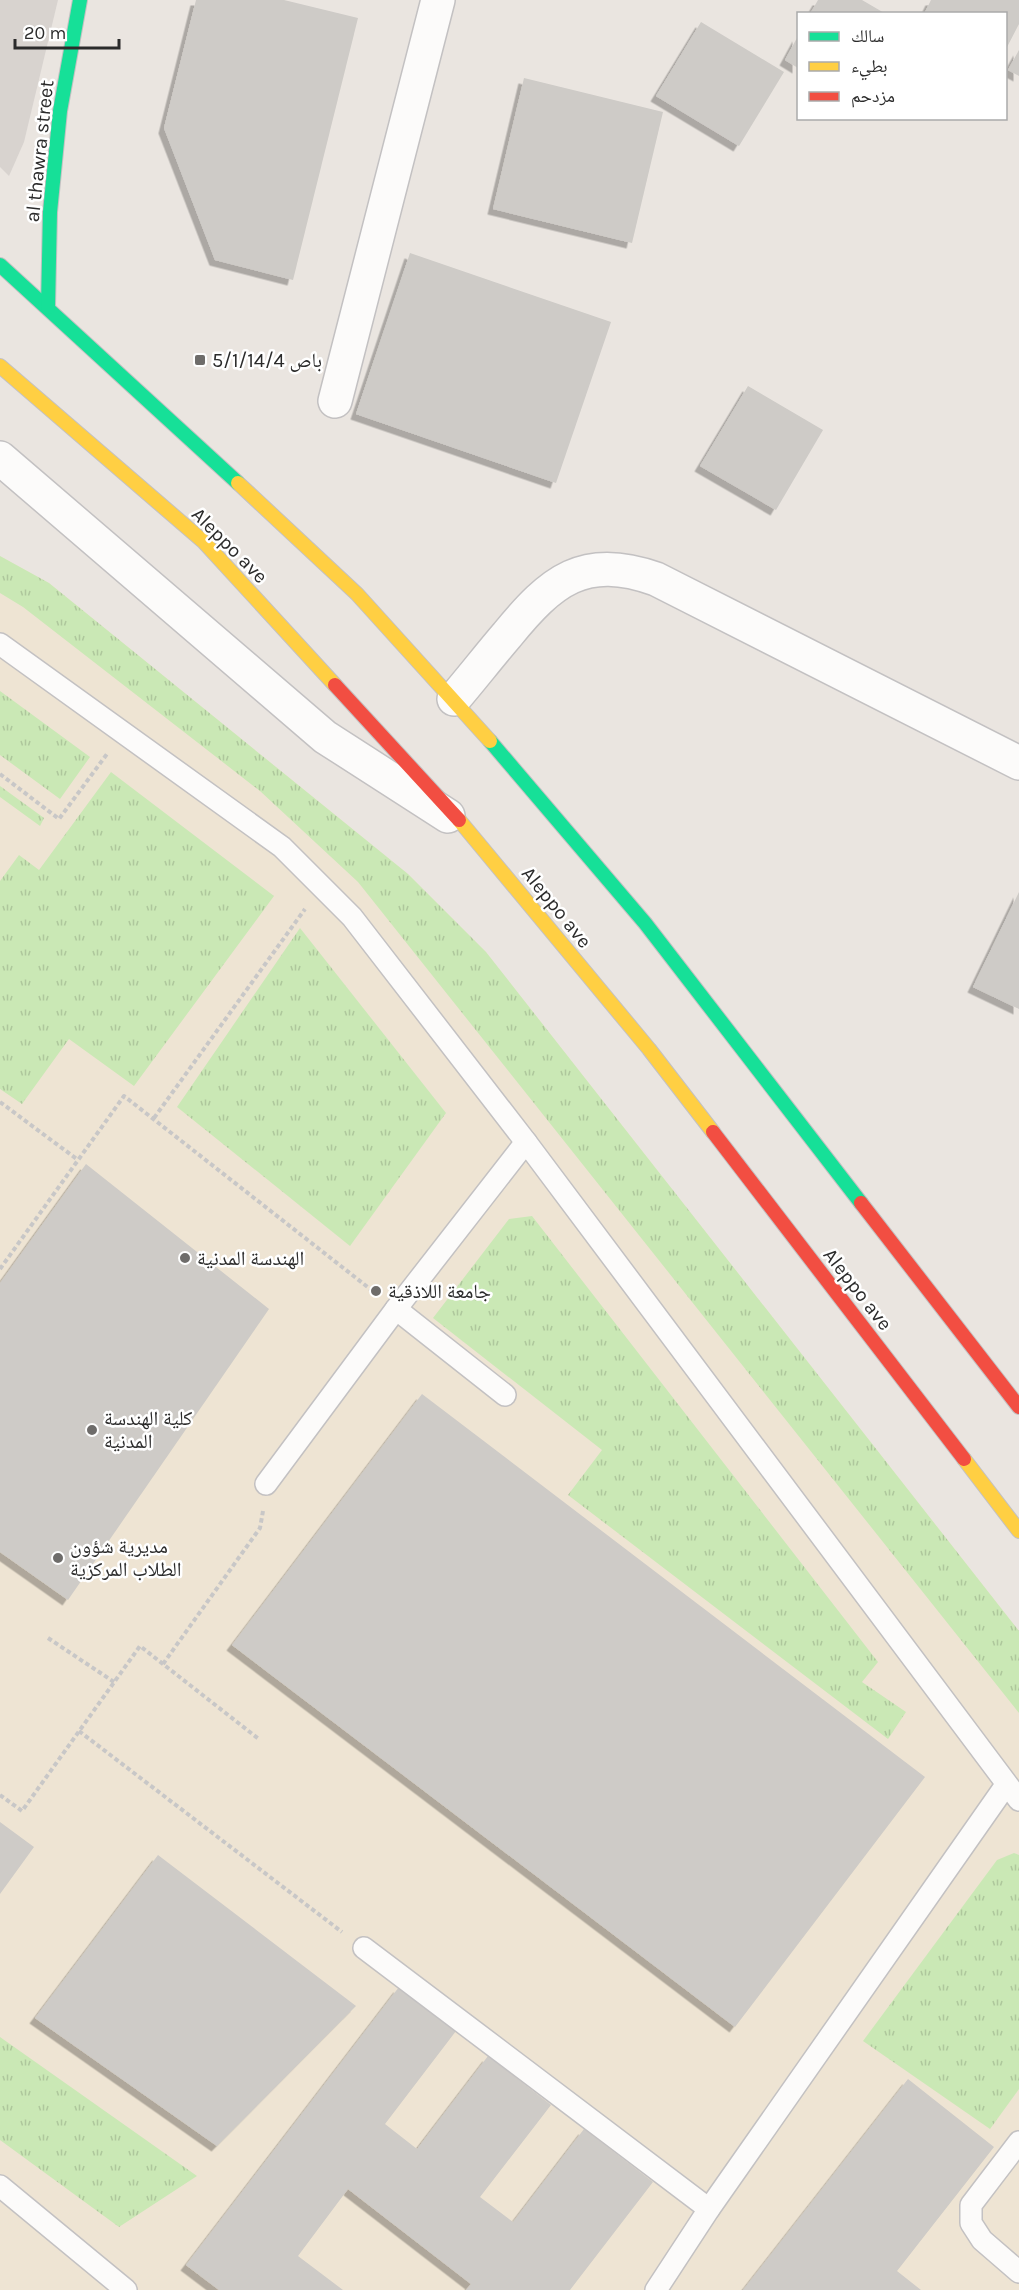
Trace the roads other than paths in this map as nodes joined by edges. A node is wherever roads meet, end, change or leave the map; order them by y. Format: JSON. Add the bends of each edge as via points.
{"nodes":[{"id":1,"x":80,"y":0,"type":"edge"},
{"id":2,"x":438,"y":0,"type":"edge"},
{"id":3,"x":0,"y":265,"type":"edge"},
{"id":4,"x":48,"y":307,"type":"junction"},
{"id":5,"x":0,"y":366,"type":"edge"},
{"id":6,"x":335,"y":401,"type":"dead end"},
{"id":7,"x":0,"y":458,"type":"edge"},
{"id":8,"x":0,"y":644,"type":"edge"},
{"id":9,"x":454,"y":699,"type":"junction"},
{"id":10,"x":1019,"y":763,"type":"edge"},
{"id":11,"x":466,"y":828,"type":"junction"},
{"id":12,"x":526,"y":1142,"type":"junction"},
{"id":13,"x":396,"y":1309,"type":"junction"},
{"id":14,"x":506,"y":1395,"type":"dead end"},
{"id":15,"x":1019,"y":1407,"type":"edge"},
{"id":16,"x":266,"y":1484,"type":"road end"},
{"id":17,"x":1019,"y":1531,"type":"edge"},
{"id":18,"x":1012,"y":1792,"type":"edge"},
{"id":19,"x":364,"y":1948,"type":"road end"},
{"id":20,"x":1019,"y":2142,"type":"edge"},
{"id":21,"x":0,"y":2186,"type":"edge"},
{"id":22,"x":709,"y":2209,"type":"junction"},
{"id":23,"x":1019,"y":2272,"type":"edge"},
{"id":24,"x":126,"y":2290,"type":"edge"},
{"id":25,"x":656,"y":2290,"type":"edge"}],
"edges":[{"from":1,"to":4,"type":"main road","name":"al thawra street","via":[[55,156]]},
{"from":2,"to":6,"type":"street"},
{"from":3,"to":4,"type":"main road"},
{"from":4,"to":9,"type":"main road","via":[[357,594]]},
{"from":5,"to":11,"type":"main road","name":"Aleppo ave","via":[[204,542]]},
{"from":7,"to":11,"type":"street","via":[[326,737]]},
{"from":8,"to":12,"type":"lane","via":[[282,847],[352,917]]},
{"from":9,"to":10,"type":"street","via":[[547,591],[566,578],[611,568],[656,579]]},
{"from":9,"to":15,"type":"main road","via":[[645,923]]},
{"from":11,"to":17,"type":"main road","name":"Aleppo ave","via":[[649,1049]]},
{"from":12,"to":13,"type":"lane"},
{"from":12,"to":18,"type":"lane"},
{"from":13,"to":14,"type":"lane"},
{"from":13,"to":16,"type":"lane"},
{"from":18,"to":22,"type":"lane"},
{"from":19,"to":22,"type":"lane"},
{"from":20,"to":23,"type":"lane","via":[[971,2205],[971,2223],[982,2240]]},
{"from":21,"to":24,"type":"lane"},
{"from":22,"to":25,"type":"lane"}]}
